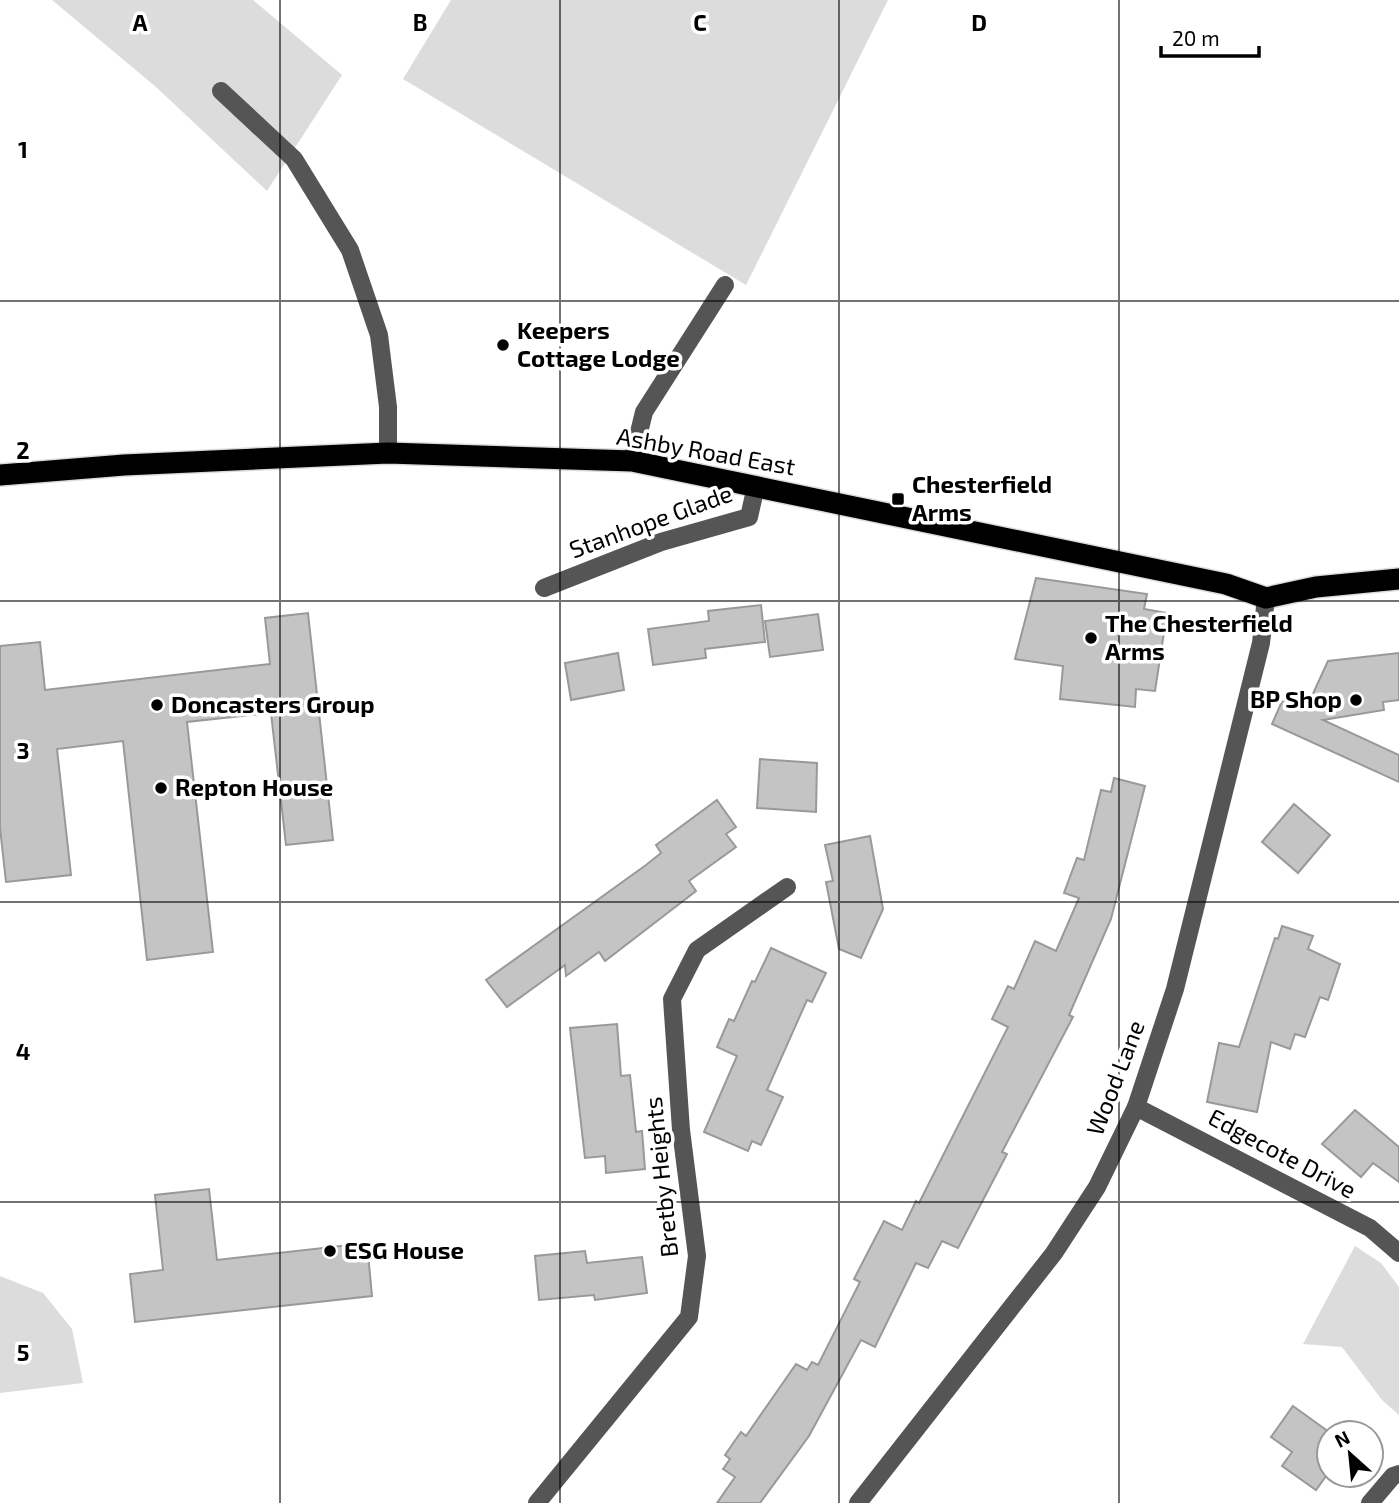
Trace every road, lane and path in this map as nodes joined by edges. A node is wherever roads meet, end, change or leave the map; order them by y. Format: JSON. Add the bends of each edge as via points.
{"nodes":[{"id":1,"x":221,"y":91,"type":"dead end"},
{"id":2,"x":725,"y":285,"type":"dead end"},
{"id":3,"x":388,"y":453,"type":"junction"},
{"id":4,"x":632,"y":461,"type":"junction"},
{"id":5,"x":0,"y":475,"type":"edge"},
{"id":6,"x":756,"y":486,"type":"junction"},
{"id":7,"x":1399,"y":579,"type":"edge"},
{"id":8,"x":544,"y":588,"type":"dead end"},
{"id":9,"x":1266,"y":598,"type":"junction"},
{"id":10,"x":787,"y":887,"type":"dead end"},
{"id":11,"x":1136,"y":1107,"type":"junction"},
{"id":12,"x":1399,"y":1253,"type":"edge"},
{"id":13,"x":1399,"y":1474,"type":"edge"},
{"id":14,"x":537,"y":1503,"type":"edge"},
{"id":15,"x":858,"y":1503,"type":"edge"},
{"id":16,"x":1370,"y":1503,"type":"edge"}],
"edges":[{"from":1,"to":3,"type":"street","via":[[294,159],[349,250],[379,335]]},
{"from":2,"to":4,"type":"street","via":[[644,412]]},
{"from":3,"to":4,"type":"highway","name":"Ashby Road East"},
{"from":3,"to":5,"type":"highway","name":"Ashby Road East"},
{"from":4,"to":6,"type":"highway","name":"Ashby Road East"},
{"from":6,"to":8,"type":"street","name":"Stanhope Glade","via":[[749,517],[661,542]]},
{"from":6,"to":9,"type":"highway","name":"Ashby Road East","via":[[1226,584]]},
{"from":7,"to":9,"type":"highway","via":[[1315,587]]},
{"from":9,"to":11,"type":"street","name":"Wood Lane","via":[[1261,643],[1175,989]]},
{"from":10,"to":14,"type":"street","name":"Bretby Heights","via":[[697,950],[672,999],[681,1130],[697,1256],[689,1317]]},
{"from":11,"to":12,"type":"street","name":"Edgecote Drive","via":[[1370,1228]]},
{"from":11,"to":15,"type":"street","name":"Wood Lane","via":[[1097,1187],[1054,1253]]},
{"from":13,"to":16,"type":"street"}]}
